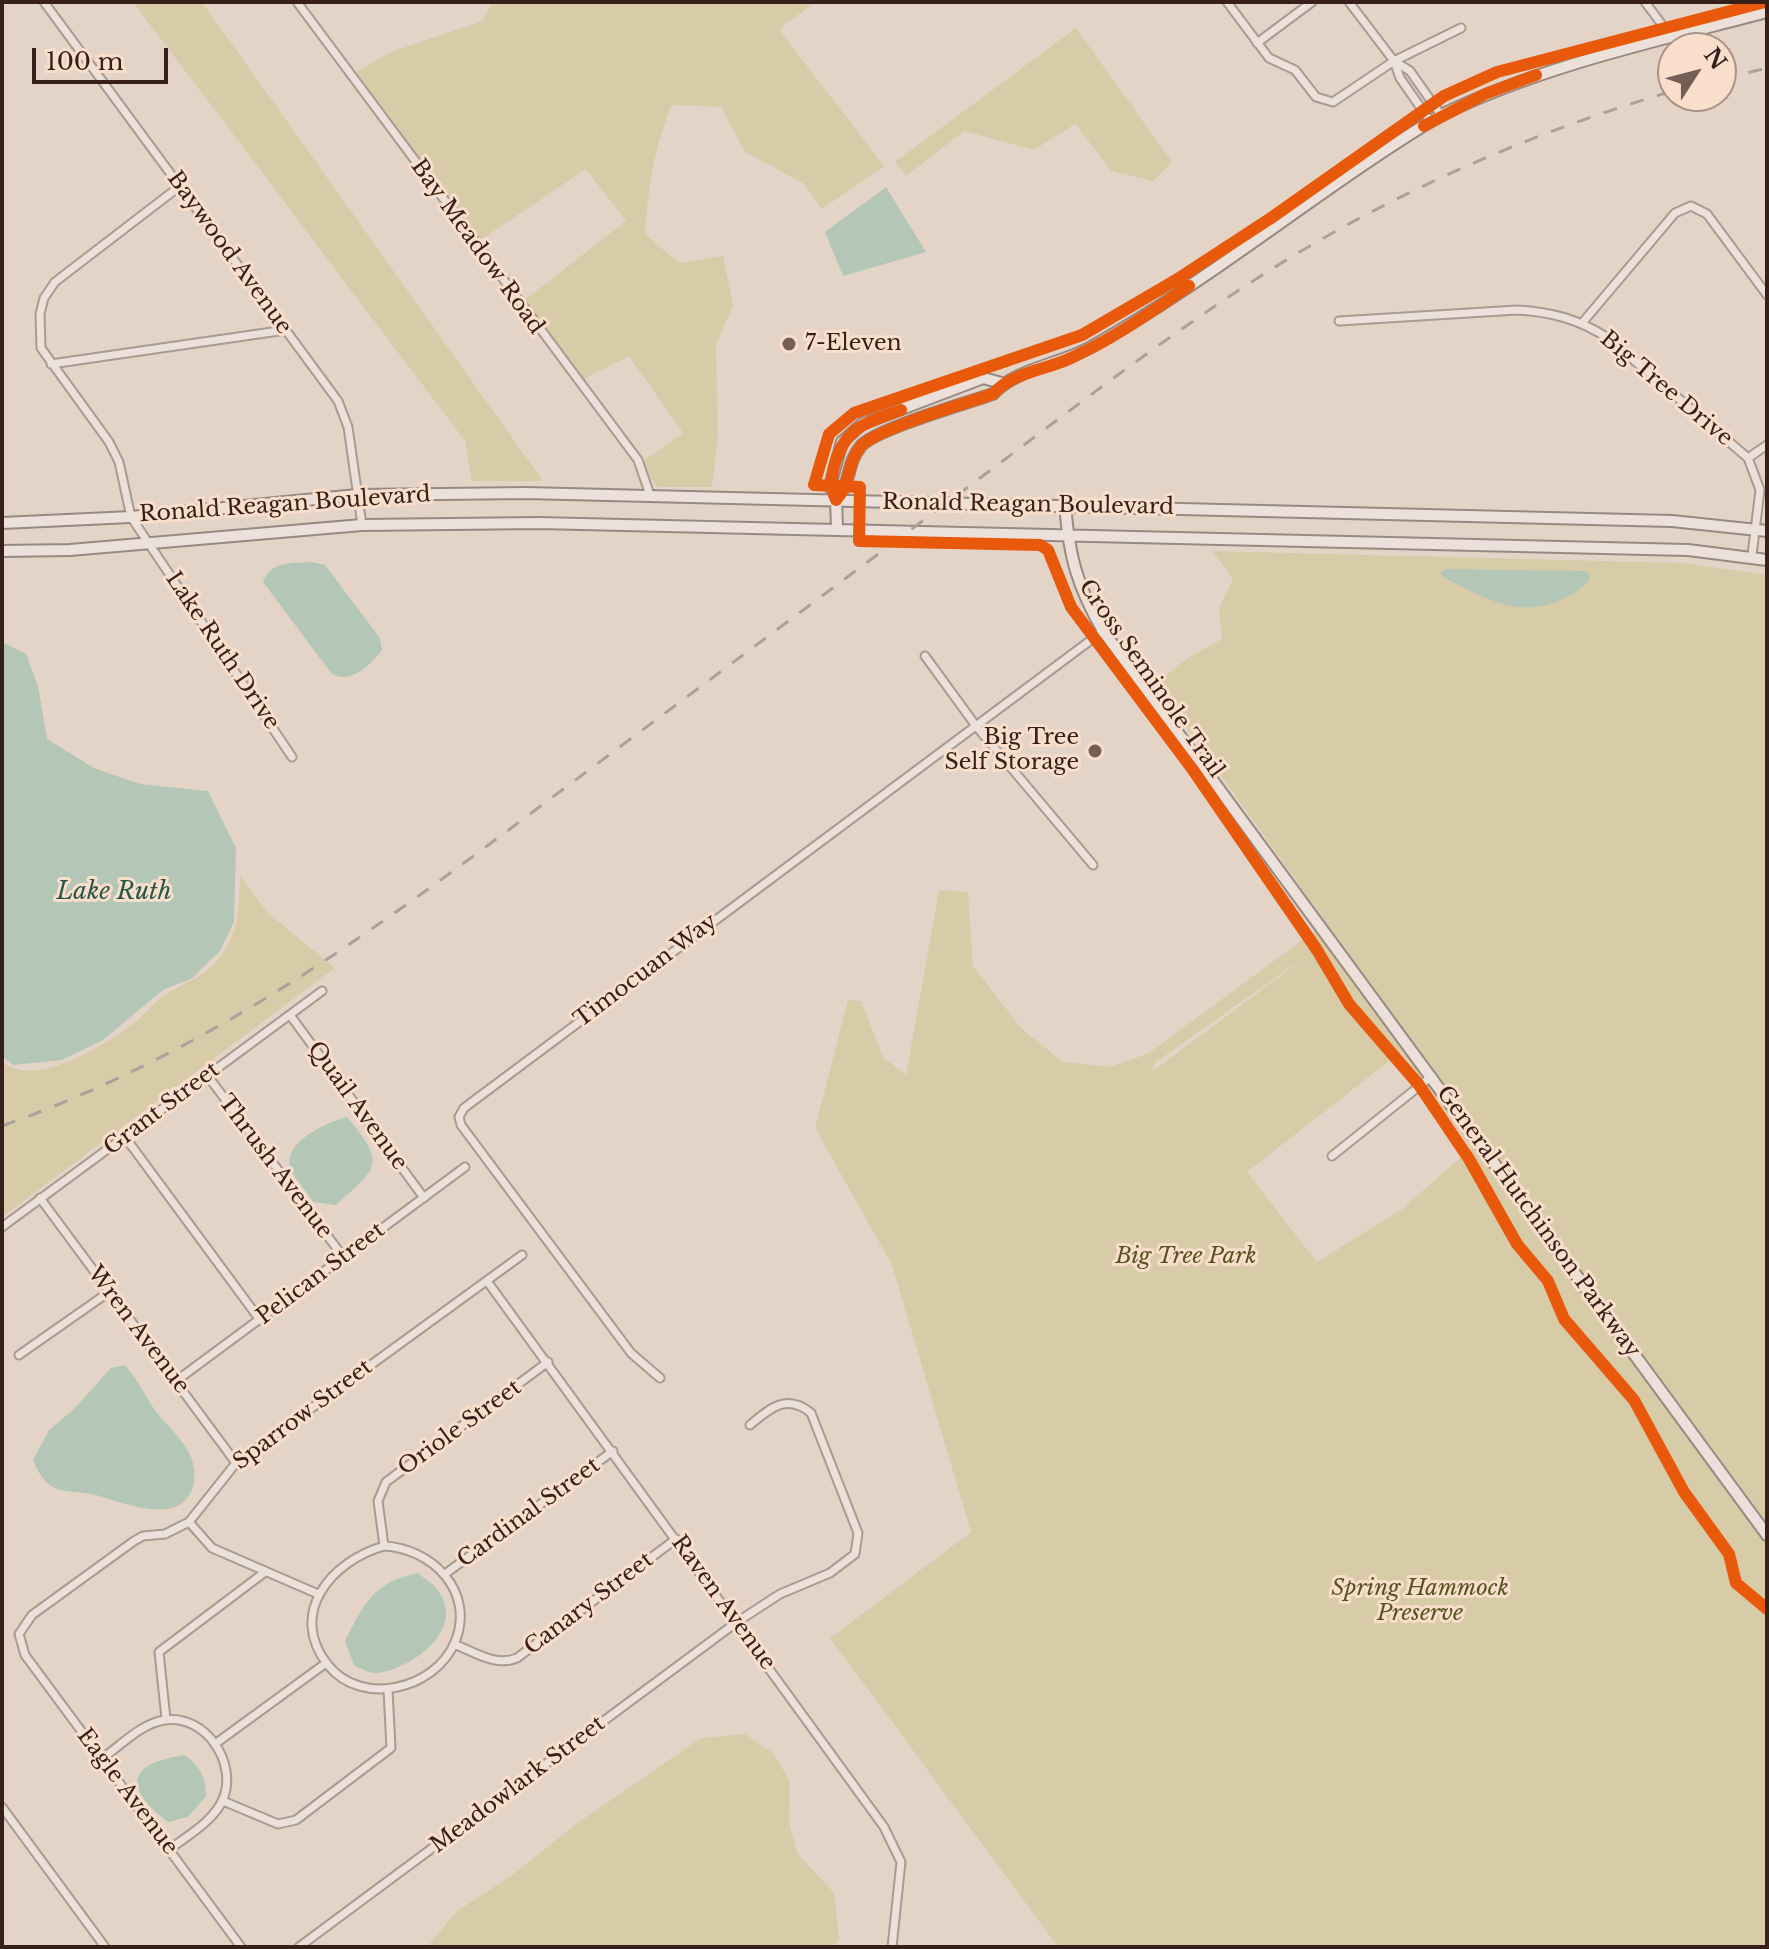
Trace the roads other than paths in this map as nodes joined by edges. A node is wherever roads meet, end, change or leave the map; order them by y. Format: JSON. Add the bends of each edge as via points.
{"nodes":[{"id":1,"x":44,"y":2,"type":"edge"},
{"id":2,"x":297,"y":2,"type":"edge"},
{"id":3,"x":1227,"y":2,"type":"edge"},
{"id":4,"x":1312,"y":2,"type":"edge"},
{"id":5,"x":1349,"y":2,"type":"edge"},
{"id":6,"x":1645,"y":2,"type":"edge"},
{"id":7,"x":1767,"y":12,"type":"edge"},
{"id":8,"x":1461,"y":28,"type":"dead end"},
{"id":9,"x":1668,"y":32,"type":"edge"},
{"id":10,"x":1694,"y":32,"type":"edge"},
{"id":11,"x":1657,"y":42,"type":"edge"},
{"id":12,"x":1257,"y":43,"type":"junction"},
{"id":13,"x":1394,"y":61,"type":"junction"},
{"id":14,"x":1416,"y":80,"type":"junction"},
{"id":15,"x":1405,"y":86,"type":"junction"},
{"id":16,"x":1441,"y":115,"type":"junction"},
{"id":17,"x":1430,"y":121,"type":"junction"},
{"id":18,"x":180,"y":186,"type":"junction"},
{"id":19,"x":1767,"y":295,"type":"edge"},
{"id":20,"x":1339,"y":321,"type":"dead end"},
{"id":21,"x":1583,"y":322,"type":"junction"},
{"id":22,"x":286,"y":330,"type":"junction"},
{"id":23,"x":51,"y":364,"type":"junction"},
{"id":24,"x":1002,"y":383,"type":"junction"},
{"id":25,"x":1767,"y":445,"type":"edge"},
{"id":26,"x":1748,"y":458,"type":"junction"},
{"id":27,"x":357,"y":495,"type":"junction"},
{"id":28,"x":650,"y":495,"type":"junction"},
{"id":29,"x":836,"y":500,"type":"junction"},
{"id":30,"x":1065,"y":504,"type":"junction"},
{"id":31,"x":131,"y":517,"type":"junction"},
{"id":32,"x":2,"y":523,"type":"edge"},
{"id":33,"x":362,"y":525,"type":"junction"},
{"id":34,"x":837,"y":528,"type":"junction"},
{"id":35,"x":1762,"y":529,"type":"edge"},
{"id":36,"x":1067,"y":534,"type":"junction"},
{"id":37,"x":151,"y":544,"type":"junction"},
{"id":38,"x":2,"y":551,"type":"edge"},
{"id":39,"x":1752,"y":555,"type":"junction"},
{"id":40,"x":1767,"y":560,"type":"edge"},
{"id":41,"x":1103,"y":631,"type":"junction"},
{"id":42,"x":925,"y":656,"type":"dead end"},
{"id":43,"x":976,"y":726,"type":"junction"},
{"id":44,"x":292,"y":757,"type":"dead end"},
{"id":45,"x":1093,"y":865,"type":"dead end"},
{"id":46,"x":322,"y":991,"type":"dead end"},
{"id":47,"x":290,"y":1015,"type":"junction"},
{"id":48,"x":207,"y":1075,"type":"junction"},
{"id":49,"x":1432,"y":1076,"type":"junction"},
{"id":50,"x":125,"y":1137,"type":"junction"},
{"id":51,"x":1332,"y":1156,"type":"dead end"},
{"id":52,"x":465,"y":1167,"type":"dead end"},
{"id":53,"x":40,"y":1198,"type":"junction"},
{"id":54,"x":424,"y":1198,"type":"junction"},
{"id":55,"x":2,"y":1227,"type":"edge"},
{"id":56,"x":522,"y":1255,"type":"dead end"},
{"id":57,"x":344,"y":1258,"type":"junction"},
{"id":58,"x":487,"y":1281,"type":"junction"},
{"id":59,"x":109,"y":1292,"type":"junction"},
{"id":60,"x":260,"y":1320,"type":"junction"},
{"id":61,"x":19,"y":1355,"type":"dead end"},
{"id":62,"x":548,"y":1362,"type":"junction"},
{"id":63,"x":660,"y":1378,"type":"dead end"},
{"id":64,"x":176,"y":1381,"type":"junction"},
{"id":65,"x":750,"y":1425,"type":"dead end"},
{"id":66,"x":613,"y":1451,"type":"junction"},
{"id":67,"x":236,"y":1463,"type":"junction"},
{"id":68,"x":189,"y":1522,"type":"junction"},
{"id":69,"x":1767,"y":1535,"type":"edge"},
{"id":70,"x":676,"y":1539,"type":"junction"},
{"id":71,"x":384,"y":1546,"type":"junction"},
{"id":72,"x":265,"y":1572,"type":"junction"},
{"id":73,"x":445,"y":1574,"type":"junction"},
{"id":74,"x":318,"y":1594,"type":"junction"},
{"id":75,"x":737,"y":1622,"type":"junction"},
{"id":76,"x":454,"y":1644,"type":"junction"},
{"id":77,"x":326,"y":1663,"type":"junction"},
{"id":78,"x":388,"y":1690,"type":"junction"},
{"id":79,"x":166,"y":1719,"type":"junction"},
{"id":80,"x":215,"y":1744,"type":"junction"},
{"id":81,"x":103,"y":1758,"type":"junction"},
{"id":82,"x":223,"y":1801,"type":"junction"},
{"id":83,"x":2,"y":1807,"type":"edge"},
{"id":84,"x":170,"y":1849,"type":"junction"},
{"id":85,"x":105,"y":1947,"type":"edge"},
{"id":86,"x":241,"y":1947,"type":"edge"},
{"id":87,"x":299,"y":1947,"type":"edge"},
{"id":88,"x":892,"y":1947,"type":"edge"}],
"edges":[{"from":1,"to":18,"type":"street","name":"Baywood Avenue"},
{"from":2,"to":28,"type":"street","name":"Bay Meadow Road","via":[[638,460]]},
{"from":3,"to":12,"type":"street"},
{"from":4,"to":12,"type":"street"},
{"from":5,"to":13,"type":"street"},
{"from":6,"to":9,"type":"street"},
{"from":7,"to":10,"type":"main road"},
{"from":8,"to":13,"type":"street"},
{"from":11,"to":16,"type":"main road","via":[[1544,72]]},
{"from":12,"to":13,"type":"street","via":[[1269,58],[1295,70],[1323,101],[1341,99]]},
{"from":13,"to":14,"type":"street"},
{"from":13,"to":15,"type":"street"},
{"from":14,"to":15,"type":"street"},
{"from":14,"to":16,"type":"street"},
{"from":15,"to":17,"type":"street"},
{"from":16,"to":17,"type":"main road"},
{"from":17,"to":24,"type":"main road","via":[[1138,321],[1071,358]]},
{"from":18,"to":22,"type":"street","name":"Baywood Avenue"},
{"from":18,"to":23,"type":"street","via":[[55,282],[44,298],[38,331]]},
{"from":19,"to":21,"type":"street","via":[[1707,214],[1691,206],[1675,213]]},
{"from":20,"to":21,"type":"street","name":"Big Tree Drive","via":[[1517,310]]},
{"from":21,"to":26,"type":"street","name":"Big Tree Drive"},
{"from":22,"to":23,"type":"street"},
{"from":22,"to":27,"type":"street","name":"Baywood Avenue","via":[[338,401],[348,427]]},
{"from":23,"to":31,"type":"street","via":[[109,442]]},
{"from":24,"to":29,"type":"main road","via":[[993,394],[865,442],[849,468],[848,487]]},
{"from":24,"to":29,"type":"main road","via":[[983,378],[862,424],[842,442],[831,479]]},
{"from":25,"to":26,"type":"street"},
{"from":26,"to":35,"type":"street","name":"Big Tree Drive","via":[[1760,490]]},
{"from":27,"to":28,"type":"main road","name":"Ronald Reagan Boulevard"},
{"from":27,"to":31,"type":"main road","name":"Ronald Reagan Boulevard"},
{"from":27,"to":33,"type":"street","name":"Baywood Avenue"},
{"from":28,"to":29,"type":"main road","name":"Ronald Reagan Boulevard"},
{"from":29,"to":30,"type":"main road","name":"Ronald Reagan Boulevard"},
{"from":29,"to":34,"type":"main road"},
{"from":30,"to":35,"type":"main road","name":"Ronald Reagan Boulevard","via":[[1672,521]]},
{"from":30,"to":36,"type":"main road","name":"General Hutchinson Parkway"},
{"from":31,"to":32,"type":"main road","name":"Ronald Reagan Boulevard"},
{"from":31,"to":37,"type":"street","name":"Lake Ruth Drive"},
{"from":33,"to":34,"type":"main road","name":"Ronald Reagan Boulevard"},
{"from":33,"to":37,"type":"main road","name":"Ronald Reagan Boulevard"},
{"from":34,"to":36,"type":"main road","name":"Ronald Reagan Boulevard"},
{"from":35,"to":39,"type":"street","name":"Big Tree Drive"},
{"from":36,"to":39,"type":"main road","name":"Ronald Reagan Boulevard"},
{"from":36,"to":41,"type":"main road","name":"General Hutchinson Parkway","via":[[1083,593]]},
{"from":37,"to":38,"type":"main road","name":"Ronald Reagan Boulevard"},
{"from":37,"to":44,"type":"street","name":"Lake Ruth Drive"},
{"from":39,"to":40,"type":"main road","name":"Ronald Reagan Boulevard"},
{"from":41,"to":43,"type":"street","name":"Timocuan Way"},
{"from":41,"to":49,"type":"main road","name":"General Hutchinson Parkway"},
{"from":42,"to":43,"type":"street"},
{"from":43,"to":45,"type":"street"},
{"from":43,"to":63,"type":"street","name":"Timocuan Way","via":[[464,1108],[459,1117],[631,1353]]},
{"from":46,"to":47,"type":"street","name":"Grant Street"},
{"from":47,"to":48,"type":"street","name":"Grant Street"},
{"from":47,"to":54,"type":"street","name":"Quail Avenue"},
{"from":48,"to":50,"type":"street","name":"Grant Street"},
{"from":48,"to":57,"type":"street","name":"Thrush Avenue"},
{"from":49,"to":51,"type":"street"},
{"from":49,"to":69,"type":"main road","name":"General Hutchinson Parkway"},
{"from":50,"to":53,"type":"street","name":"Grant Street"},
{"from":50,"to":60,"type":"street"},
{"from":52,"to":54,"type":"street","name":"Pelican Street"},
{"from":53,"to":55,"type":"street","name":"Grant Street"},
{"from":53,"to":59,"type":"street","name":"Wren Avenue"},
{"from":54,"to":57,"type":"street","name":"Pelican Street"},
{"from":56,"to":58,"type":"street","name":"Sparrow Street"},
{"from":57,"to":60,"type":"street","name":"Pelican Street"},
{"from":58,"to":62,"type":"street","name":"Raven Avenue"},
{"from":58,"to":67,"type":"street","name":"Sparrow Street"},
{"from":59,"to":61,"type":"street"},
{"from":59,"to":64,"type":"street","name":"Wren Avenue"},
{"from":60,"to":64,"type":"street","name":"Pelican Street"},
{"from":62,"to":66,"type":"street","name":"Raven Avenue"},
{"from":62,"to":71,"type":"street","name":"Oriole Street","via":[[386,1482],[378,1501]]},
{"from":64,"to":67,"type":"street","name":"Wren Avenue"},
{"from":65,"to":75,"type":"street","name":"Meadowlark Street","via":[[777,1404],[794,1403],[811,1413],[859,1544],[844,1565],[780,1594]]},
{"from":66,"to":70,"type":"street","name":"Raven Avenue"},
{"from":66,"to":73,"type":"street","name":"Cardinal Street"},
{"from":67,"to":68,"type":"street","name":"Sparrow Street"},
{"from":68,"to":72,"type":"street","via":[[212,1548]]},
{"from":68,"to":81,"type":"street","name":"Eagle Avenue","via":[[134,1541],[32,1615],[19,1634],[25,1655]]},
{"from":70,"to":75,"type":"street","name":"Raven Avenue"},
{"from":70,"to":76,"type":"street","name":"Canary Street","via":[[517,1658],[495,1660]]},
{"from":71,"to":73,"type":"street","via":[[416,1551]]},
{"from":71,"to":74,"type":"street","via":[[340,1567]]},
{"from":72,"to":74,"type":"street"},
{"from":72,"to":79,"type":"street","via":[[159,1652]]},
{"from":73,"to":76,"type":"street","via":[[458,1604]]},
{"from":74,"to":77,"type":"street","via":[[311,1624]]},
{"from":75,"to":87,"type":"street","name":"Meadowlark Street"},
{"from":75,"to":88,"type":"street","name":"Raven Avenue","via":[[895,1845],[900,1872]]},
{"from":76,"to":78,"type":"street","via":[[417,1679]]},
{"from":77,"to":78,"type":"street","via":[[350,1684]]},
{"from":77,"to":80,"type":"street"},
{"from":78,"to":82,"type":"street","via":[[391,1748],[296,1820],[278,1824]]},
{"from":79,"to":80,"type":"street","via":[[194,1726]]},
{"from":79,"to":81,"type":"street"},
{"from":80,"to":82,"type":"street","via":[[228,1783]]},
{"from":81,"to":84,"type":"street","name":"Eagle Avenue"},
{"from":82,"to":84,"type":"street"},
{"from":83,"to":85,"type":"street"},
{"from":84,"to":86,"type":"street","name":"Eagle Avenue"}]}
